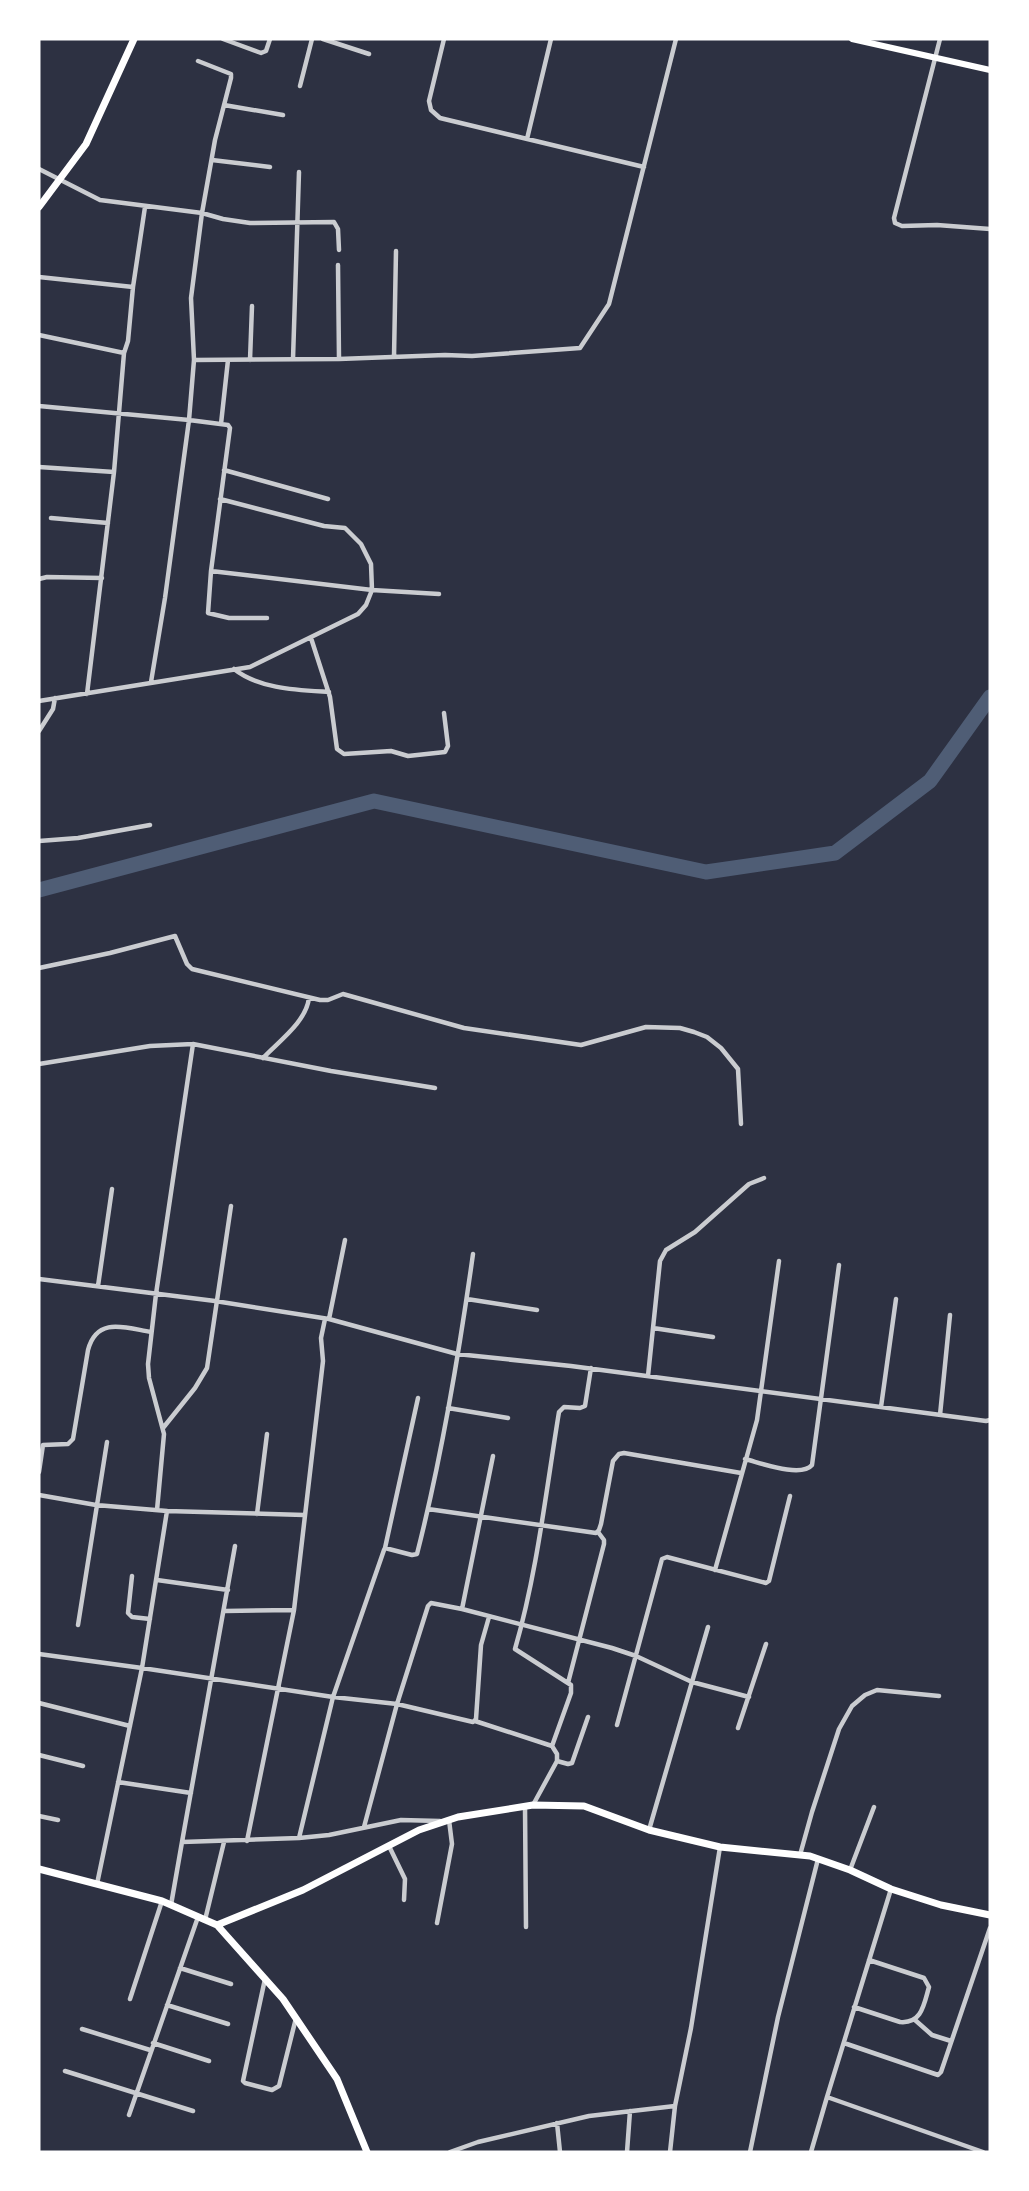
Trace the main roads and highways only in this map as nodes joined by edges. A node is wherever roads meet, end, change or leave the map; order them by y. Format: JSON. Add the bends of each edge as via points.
{"nodes":[{"id":1,"x":134,"y":39,"type":"edge"},
{"id":2,"x":852,"y":39,"type":"edge"},
{"id":3,"x":990,"y":70,"type":"edge"},
{"id":4,"x":39,"y":207,"type":"edge"},
{"id":5,"x":39,"y":1869,"type":"edge"},
{"id":6,"x":990,"y":1915,"type":"edge"},
{"id":7,"x":218,"y":1925,"type":"junction"},
{"id":8,"x":367,"y":2152,"type":"edge"}],
"edges":[{"from":1,"to":4,"type":"main road","via":[[86,144]]},
{"from":2,"to":3,"type":"main road"},
{"from":5,"to":7,"type":"main road","via":[[162,1901]]},
{"from":6,"to":7,"type":"main road","via":[[891,1889],[818,1859],[720,1847],[650,1830],[584,1806],[529,1805],[419,1830],[303,1890]]},
{"from":7,"to":8,"type":"main road","via":[[283,1998],[337,2079]]}]}
